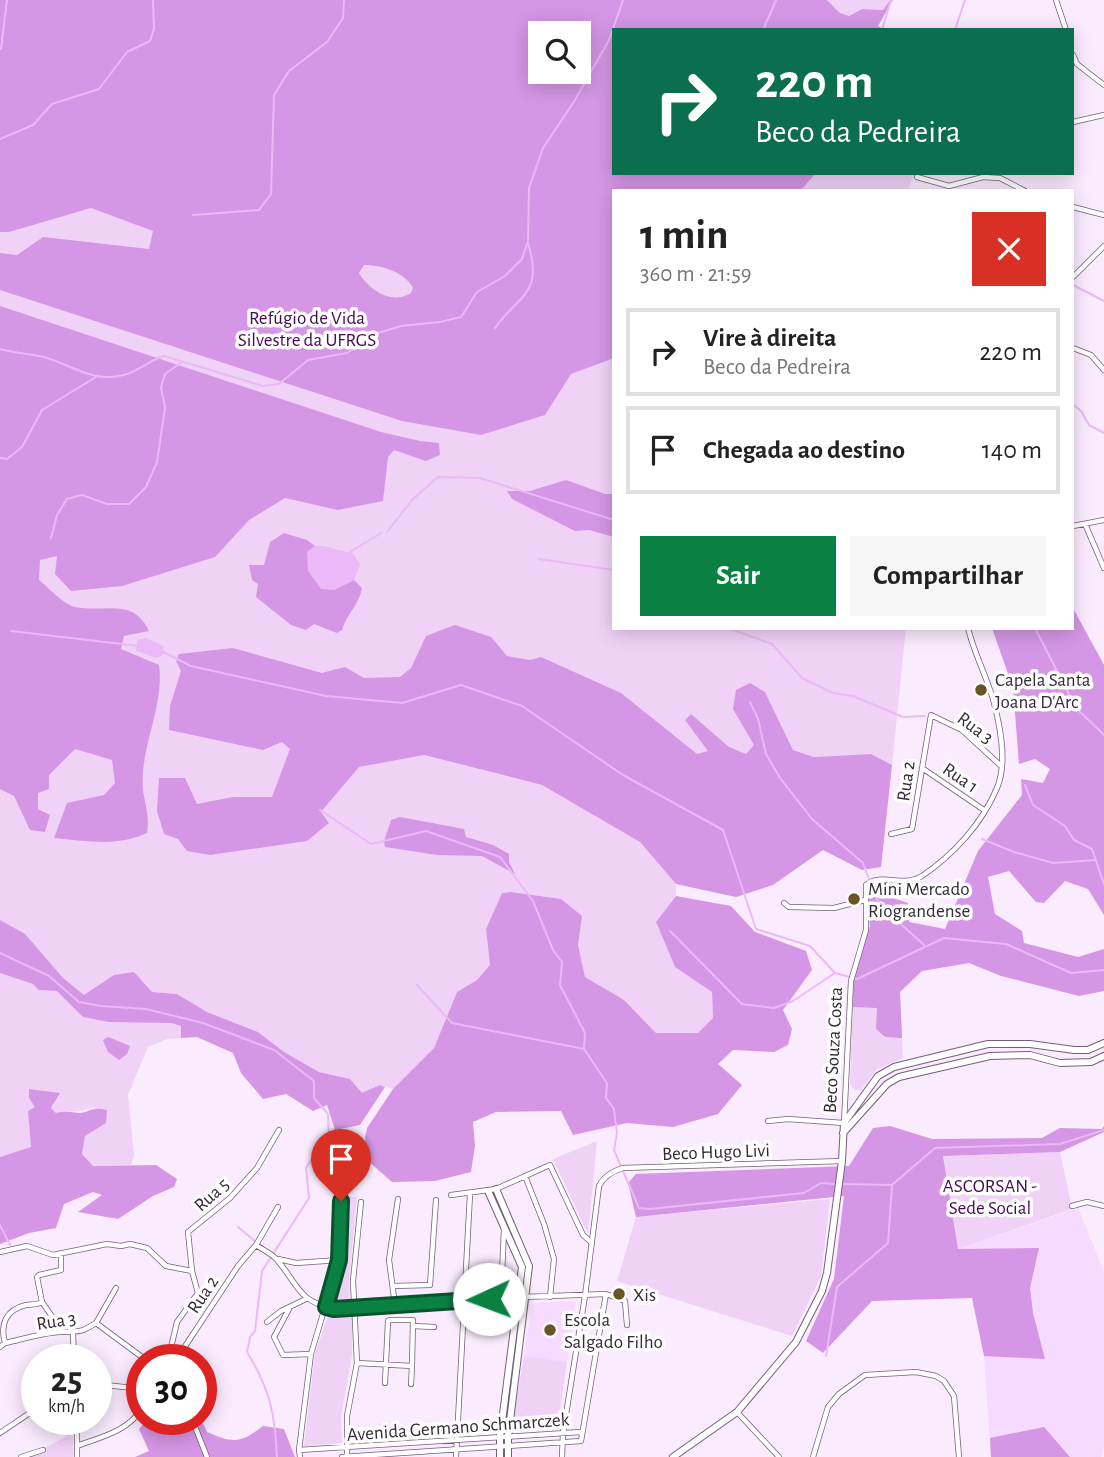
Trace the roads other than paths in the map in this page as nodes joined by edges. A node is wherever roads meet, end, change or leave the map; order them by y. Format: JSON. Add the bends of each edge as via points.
{"nodes":[{"id":1,"x":1056,"y":0,"type":"edge"},
{"id":2,"x":1065,"y":28,"type":"edge"},
{"id":3,"x":1074,"y":57,"type":"edge"},
{"id":4,"x":1104,"y":85,"type":"edge"},
{"id":5,"x":1104,"y":115,"type":"edge"},
{"id":6,"x":1074,"y":122,"type":"edge"},
{"id":7,"x":1002,"y":176,"type":"edge"},
{"id":8,"x":917,"y":177,"type":"dead end"},
{"id":9,"x":1022,"y":189,"type":"edge"},
{"id":10,"x":1074,"y":207,"type":"edge"},
{"id":11,"x":1104,"y":215,"type":"edge"},
{"id":12,"x":1104,"y":246,"type":"edge"},
{"id":13,"x":1074,"y":276,"type":"edge"},
{"id":14,"x":1074,"y":348,"type":"edge"},
{"id":15,"x":1104,"y":370,"type":"edge"},
{"id":16,"x":1104,"y":520,"type":"edge"},
{"id":17,"x":1084,"y":524,"type":"junction"},
{"id":18,"x":1074,"y":526,"type":"edge"},
{"id":19,"x":1104,"y":568,"type":"edge"},
{"id":20,"x":969,"y":630,"type":"edge"},
{"id":21,"x":931,"y":715,"type":"joint"},
{"id":22,"x":1001,"y":766,"type":"junction"},
{"id":23,"x":922,"y":768,"type":"junction"},
{"id":24,"x":984,"y":810,"type":"junction"},
{"id":25,"x":891,"y":834,"type":"dead end"},
{"id":26,"x":865,"y":901,"type":"junction"},
{"id":27,"x":784,"y":903,"type":"dead end"},
{"id":28,"x":1104,"y":1043,"type":"edge"},
{"id":29,"x":1030,"y":1044,"type":"junction"},
{"id":30,"x":1030,"y":1055,"type":"junction"},
{"id":31,"x":1104,"y":1056,"type":"edge"},
{"id":32,"x":768,"y":1121,"type":"dead end"},
{"id":33,"x":844,"y":1123,"type":"junction"},
{"id":34,"x":279,"y":1130,"type":"dead end"},
{"id":35,"x":843,"y":1133,"type":"junction"},
{"id":36,"x":842,"y":1161,"type":"junction"},
{"id":37,"x":341,"y":1165,"type":"dead end"},
{"id":38,"x":525,"y":1176,"type":"junction"},
{"id":39,"x":492,"y":1190,"type":"junction"},
{"id":40,"x":470,"y":1194,"type":"junction"},
{"id":41,"x":451,"y":1195,"type":"dead end"},
{"id":42,"x":398,"y":1199,"type":"dead end"},
{"id":43,"x":436,"y":1199,"type":"dead end"},
{"id":44,"x":361,"y":1202,"type":"dead end"},
{"id":45,"x":1072,"y":1206,"type":"dead end"},
{"id":46,"x":1104,"y":1206,"type":"edge"},
{"id":47,"x":278,"y":1207,"type":"dead end"},
{"id":48,"x":504,"y":1227,"type":"junction"},
{"id":49,"x":591,"y":1242,"type":"junction"},
{"id":50,"x":255,"y":1245,"type":"junction"},
{"id":51,"x":0,"y":1252,"type":"edge"},
{"id":52,"x":61,"y":1253,"type":"junction"},
{"id":53,"x":277,"y":1259,"type":"junction"},
{"id":54,"x":339,"y":1260,"type":"junction"},
{"id":55,"x":192,"y":1271,"type":"junction"},
{"id":56,"x":393,"y":1286,"type":"junction"},
{"id":57,"x":116,"y":1288,"type":"dead end"},
{"id":58,"x":606,"y":1294,"type":"junction"},
{"id":59,"x":584,"y":1296,"type":"junction"},
{"id":60,"x":550,"y":1297,"type":"junction"},
{"id":61,"x":523,"y":1298,"type":"junction"},
{"id":62,"x":306,"y":1299,"type":"junction"},
{"id":63,"x":464,"y":1299,"type":"junction"},
{"id":64,"x":501,"y":1299,"type":"junction"},
{"id":65,"x":43,"y":1302,"type":"junction"},
{"id":66,"x":395,"y":1305,"type":"junction"},
{"id":67,"x":326,"y":1307,"type":"junction"},
{"id":68,"x":289,"y":1308,"type":"junction"},
{"id":69,"x":355,"y":1308,"type":"junction"},
{"id":70,"x":267,"y":1322,"type":"dead end"},
{"id":71,"x":96,"y":1323,"type":"junction"},
{"id":72,"x":627,"y":1325,"type":"dead end"},
{"id":73,"x":414,"y":1326,"type":"junction"},
{"id":74,"x":434,"y":1327,"type":"dead end"},
{"id":75,"x":62,"y":1331,"type":"junction"},
{"id":76,"x":73,"y":1334,"type":"junction"},
{"id":77,"x":73,"y":1344,"type":"edge"},
{"id":78,"x":171,"y":1344,"type":"edge"},
{"id":79,"x":187,"y":1344,"type":"edge"},
{"id":80,"x":2,"y":1345,"type":"edge"},
{"id":81,"x":126,"y":1345,"type":"edge"},
{"id":82,"x":311,"y":1354,"type":"junction"},
{"id":83,"x":357,"y":1363,"type":"junction"},
{"id":84,"x":386,"y":1365,"type":"junction"},
{"id":85,"x":412,"y":1366,"type":"junction"},
{"id":86,"x":385,"y":1383,"type":"dead end"},
{"id":87,"x":411,"y":1384,"type":"dead end"},
{"id":88,"x":737,"y":1412,"type":"junction"},
{"id":89,"x":21,"y":1419,"type":"edge"},
{"id":90,"x":126,"y":1426,"type":"edge"},
{"id":91,"x":581,"y":1432,"type":"junction"},
{"id":92,"x":0,"y":1433,"type":"edge"},
{"id":93,"x":563,"y":1433,"type":"junction"},
{"id":94,"x":77,"y":1435,"type":"edge"},
{"id":95,"x":198,"y":1435,"type":"edge"},
{"id":96,"x":504,"y":1437,"type":"junction"},
{"id":97,"x":457,"y":1440,"type":"junction"},
{"id":98,"x":562,"y":1443,"type":"junction"},
{"id":99,"x":77,"y":1446,"type":"junction"},
{"id":100,"x":504,"y":1446,"type":"junction"},
{"id":101,"x":347,"y":1447,"type":"junction"},
{"id":102,"x":43,"y":1450,"type":"dead end"},
{"id":103,"x":299,"y":1450,"type":"junction"},
{"id":104,"x":457,"y":1450,"type":"junction"},
{"id":105,"x":21,"y":1457,"type":"edge"},
{"id":106,"x":77,"y":1457,"type":"edge"},
{"id":107,"x":206,"y":1457,"type":"edge"},
{"id":108,"x":300,"y":1457,"type":"edge"},
{"id":109,"x":346,"y":1457,"type":"edge"},
{"id":110,"x":456,"y":1457,"type":"edge"},
{"id":111,"x":500,"y":1457,"type":"edge"},
{"id":112,"x":508,"y":1457,"type":"edge"},
{"id":113,"x":562,"y":1457,"type":"edge"},
{"id":114,"x":673,"y":1457,"type":"edge"},
{"id":115,"x":779,"y":1457,"type":"edge"},
{"id":116,"x":813,"y":1457,"type":"edge"},
{"id":117,"x":960,"y":1457,"type":"edge"}],
"edges":[{"from":1,"to":2,"type":"street"},
{"from":3,"to":4,"type":"street"},
{"from":5,"to":6,"type":"street"},
{"from":7,"to":8,"type":"street","via":[[949,186]]},
{"from":7,"to":9,"type":"street"},
{"from":10,"to":11,"type":"street"},
{"from":12,"to":13,"type":"street"},
{"from":14,"to":15,"type":"street","via":[[1091,355]]},
{"from":16,"to":17,"type":"street"},
{"from":17,"to":18,"type":"street"},
{"from":17,"to":19,"type":"street"},
{"from":20,"to":22,"type":"street","via":[[993,699]]},
{"from":21,"to":22,"type":"street","name":"Rua 3","via":[[962,730]]},
{"from":21,"to":23,"type":"street","name":"Rua 2"},
{"from":22,"to":24,"type":"street","via":[[997,787]]},
{"from":23,"to":24,"type":"street","name":"Rua 1"},
{"from":23,"to":25,"type":"street","name":"Rua 2","via":[[912,830]]},
{"from":24,"to":26,"type":"street","via":[[960,844],[935,867],[915,881],[869,881]]},
{"from":26,"to":27,"type":"street","via":[[834,908],[788,907]]},
{"from":26,"to":33,"type":"street","name":"Beco Souza Costa","via":[[866,930],[850,981]]},
{"from":28,"to":29,"type":"street","via":[[1088,1050]]},
{"from":29,"to":30,"type":"street"},
{"from":29,"to":33,"type":"street","via":[[988,1044],[894,1067],[878,1076]]},
{"from":30,"to":31,"type":"street","via":[[1060,1063],[1091,1062]]},
{"from":30,"to":35,"type":"street","via":[[990,1056],[899,1077],[887,1084]]},
{"from":32,"to":33,"type":"street"},
{"from":33,"to":35,"type":"street","name":"Beco Souza Costa"},
{"from":34,"to":55,"type":"street","name":"Rua 5","via":[[257,1168],[230,1198],[188,1232]]},
{"from":35,"to":36,"type":"street","name":"Beco Souza Costa"},
{"from":36,"to":49,"type":"street","name":"Beco Hugo Livi","via":[[623,1168],[599,1186]]},
{"from":36,"to":88,"type":"street","name":"Beco Souza Costa","via":[[822,1290],[796,1342]]},
{"from":37,"to":54,"type":"street"},
{"from":38,"to":39,"type":"street"},
{"from":38,"to":49,"type":"street","via":[[550,1165],[583,1235]]},
{"from":38,"to":60,"type":"street","via":[[554,1259]]},
{"from":39,"to":40,"type":"street"},
{"from":39,"to":48,"type":"street"},
{"from":39,"to":61,"type":"street","via":[[529,1265]]},
{"from":40,"to":41,"type":"street"},
{"from":40,"to":63,"type":"street"},
{"from":42,"to":56,"type":"street","via":[[388,1260]]},
{"from":43,"to":56,"type":"street","via":[[430,1285]]},
{"from":44,"to":69,"type":"street","via":[[353,1281]]},
{"from":45,"to":46,"type":"street","via":[[1087,1202]]},
{"from":47,"to":50,"type":"street","name":"Rua 2"},
{"from":48,"to":61,"type":"street","via":[[522,1266]]},
{"from":48,"to":64,"type":"street"},
{"from":49,"to":59,"type":"street"},
{"from":50,"to":53,"type":"street"},
{"from":50,"to":79,"type":"street","name":"Rua 2"},
{"from":51,"to":52,"type":"street","via":[[27,1246],[53,1255]]},
{"from":52,"to":55,"type":"street","via":[[130,1244],[147,1248],[166,1266]]},
{"from":52,"to":65,"type":"street","via":[[61,1270],[37,1276]]},
{"from":53,"to":54,"type":"street"},
{"from":53,"to":62,"type":"street"},
{"from":54,"to":67,"type":"street"},
{"from":55,"to":78,"type":"street","name":"Rua 5","via":[[198,1293],[177,1322]]},
{"from":56,"to":66,"type":"street"},
{"from":57,"to":71,"type":"street"},
{"from":58,"to":59,"type":"street"},
{"from":58,"to":72,"type":"street","via":[[625,1301]]},
{"from":58,"to":91,"type":"street"},
{"from":59,"to":60,"type":"street"},
{"from":59,"to":93,"type":"street"},
{"from":60,"to":61,"type":"street"},
{"from":61,"to":64,"type":"street"},
{"from":61,"to":96,"type":"street"},
{"from":62,"to":67,"type":"street"},
{"from":62,"to":68,"type":"street"},
{"from":63,"to":64,"type":"street"},
{"from":63,"to":66,"type":"street"},
{"from":63,"to":97,"type":"street"},
{"from":65,"to":75,"type":"street"},
{"from":65,"to":80,"type":"street","via":[[9,1314]]},
{"from":66,"to":69,"type":"street"},
{"from":67,"to":69,"type":"street"},
{"from":67,"to":82,"type":"street"},
{"from":68,"to":70,"type":"street"},
{"from":68,"to":82,"type":"street","via":[[274,1337],[283,1355]]},
{"from":69,"to":83,"type":"street"},
{"from":71,"to":76,"type":"street","name":"Rua 3"},
{"from":71,"to":81,"type":"street","name":"Rua 3"},
{"from":73,"to":74,"type":"street"},
{"from":73,"to":84,"type":"street","via":[[412,1320],[389,1320]]},
{"from":73,"to":85,"type":"street"},
{"from":75,"to":76,"type":"street","name":"Rua 3"},
{"from":75,"to":80,"type":"street","name":"Rua 3"},
{"from":76,"to":77,"type":"street"},
{"from":82,"to":103,"type":"street"},
{"from":83,"to":84,"type":"street"},
{"from":83,"to":101,"type":"street","via":[[347,1416]]},
{"from":84,"to":85,"type":"street"},
{"from":84,"to":86,"type":"street"},
{"from":85,"to":87,"type":"street"},
{"from":88,"to":114,"type":"street","name":"Beco Souza Costa"},
{"from":88,"to":115,"type":"street"},
{"from":89,"to":92,"type":"street"},
{"from":90,"to":99,"type":"street"},
{"from":91,"to":93,"type":"street","name":"Avenida Germano Schmarczek"},
{"from":91,"to":98,"type":"street","name":"Avenida Germano Schmarczek","via":[[581,1441]]},
{"from":93,"to":96,"type":"street","name":"Avenida Germano Schmarczek"},
{"from":93,"to":98,"type":"street"},
{"from":94,"to":99,"type":"street"},
{"from":95,"to":107,"type":"street"},
{"from":96,"to":97,"type":"street","name":"Avenida Germano Schmarczek"},
{"from":96,"to":100,"type":"street"},
{"from":97,"to":101,"type":"street","name":"Avenida Germano Schmarczek"},
{"from":97,"to":104,"type":"street"},
{"from":98,"to":100,"type":"street","name":"Avenida Germano Schmarczek"},
{"from":98,"to":113,"type":"street"},
{"from":99,"to":106,"type":"street"},
{"from":100,"to":104,"type":"street","name":"Avenida Germano Schmarczek"},
{"from":100,"to":111,"type":"street"},
{"from":100,"to":112,"type":"street"},
{"from":101,"to":103,"type":"street","name":"Avenida Germano Schmarczek"},
{"from":101,"to":109,"type":"street"},
{"from":102,"to":105,"type":"street"},
{"from":103,"to":108,"type":"street"},
{"from":104,"to":109,"type":"street","name":"Avenida Germano Schmarczek"},
{"from":104,"to":110,"type":"street"},
{"from":116,"to":117,"type":"street","via":[[828,1407],[839,1394],[865,1375],[916,1372],[944,1381],[954,1396]]}]}
